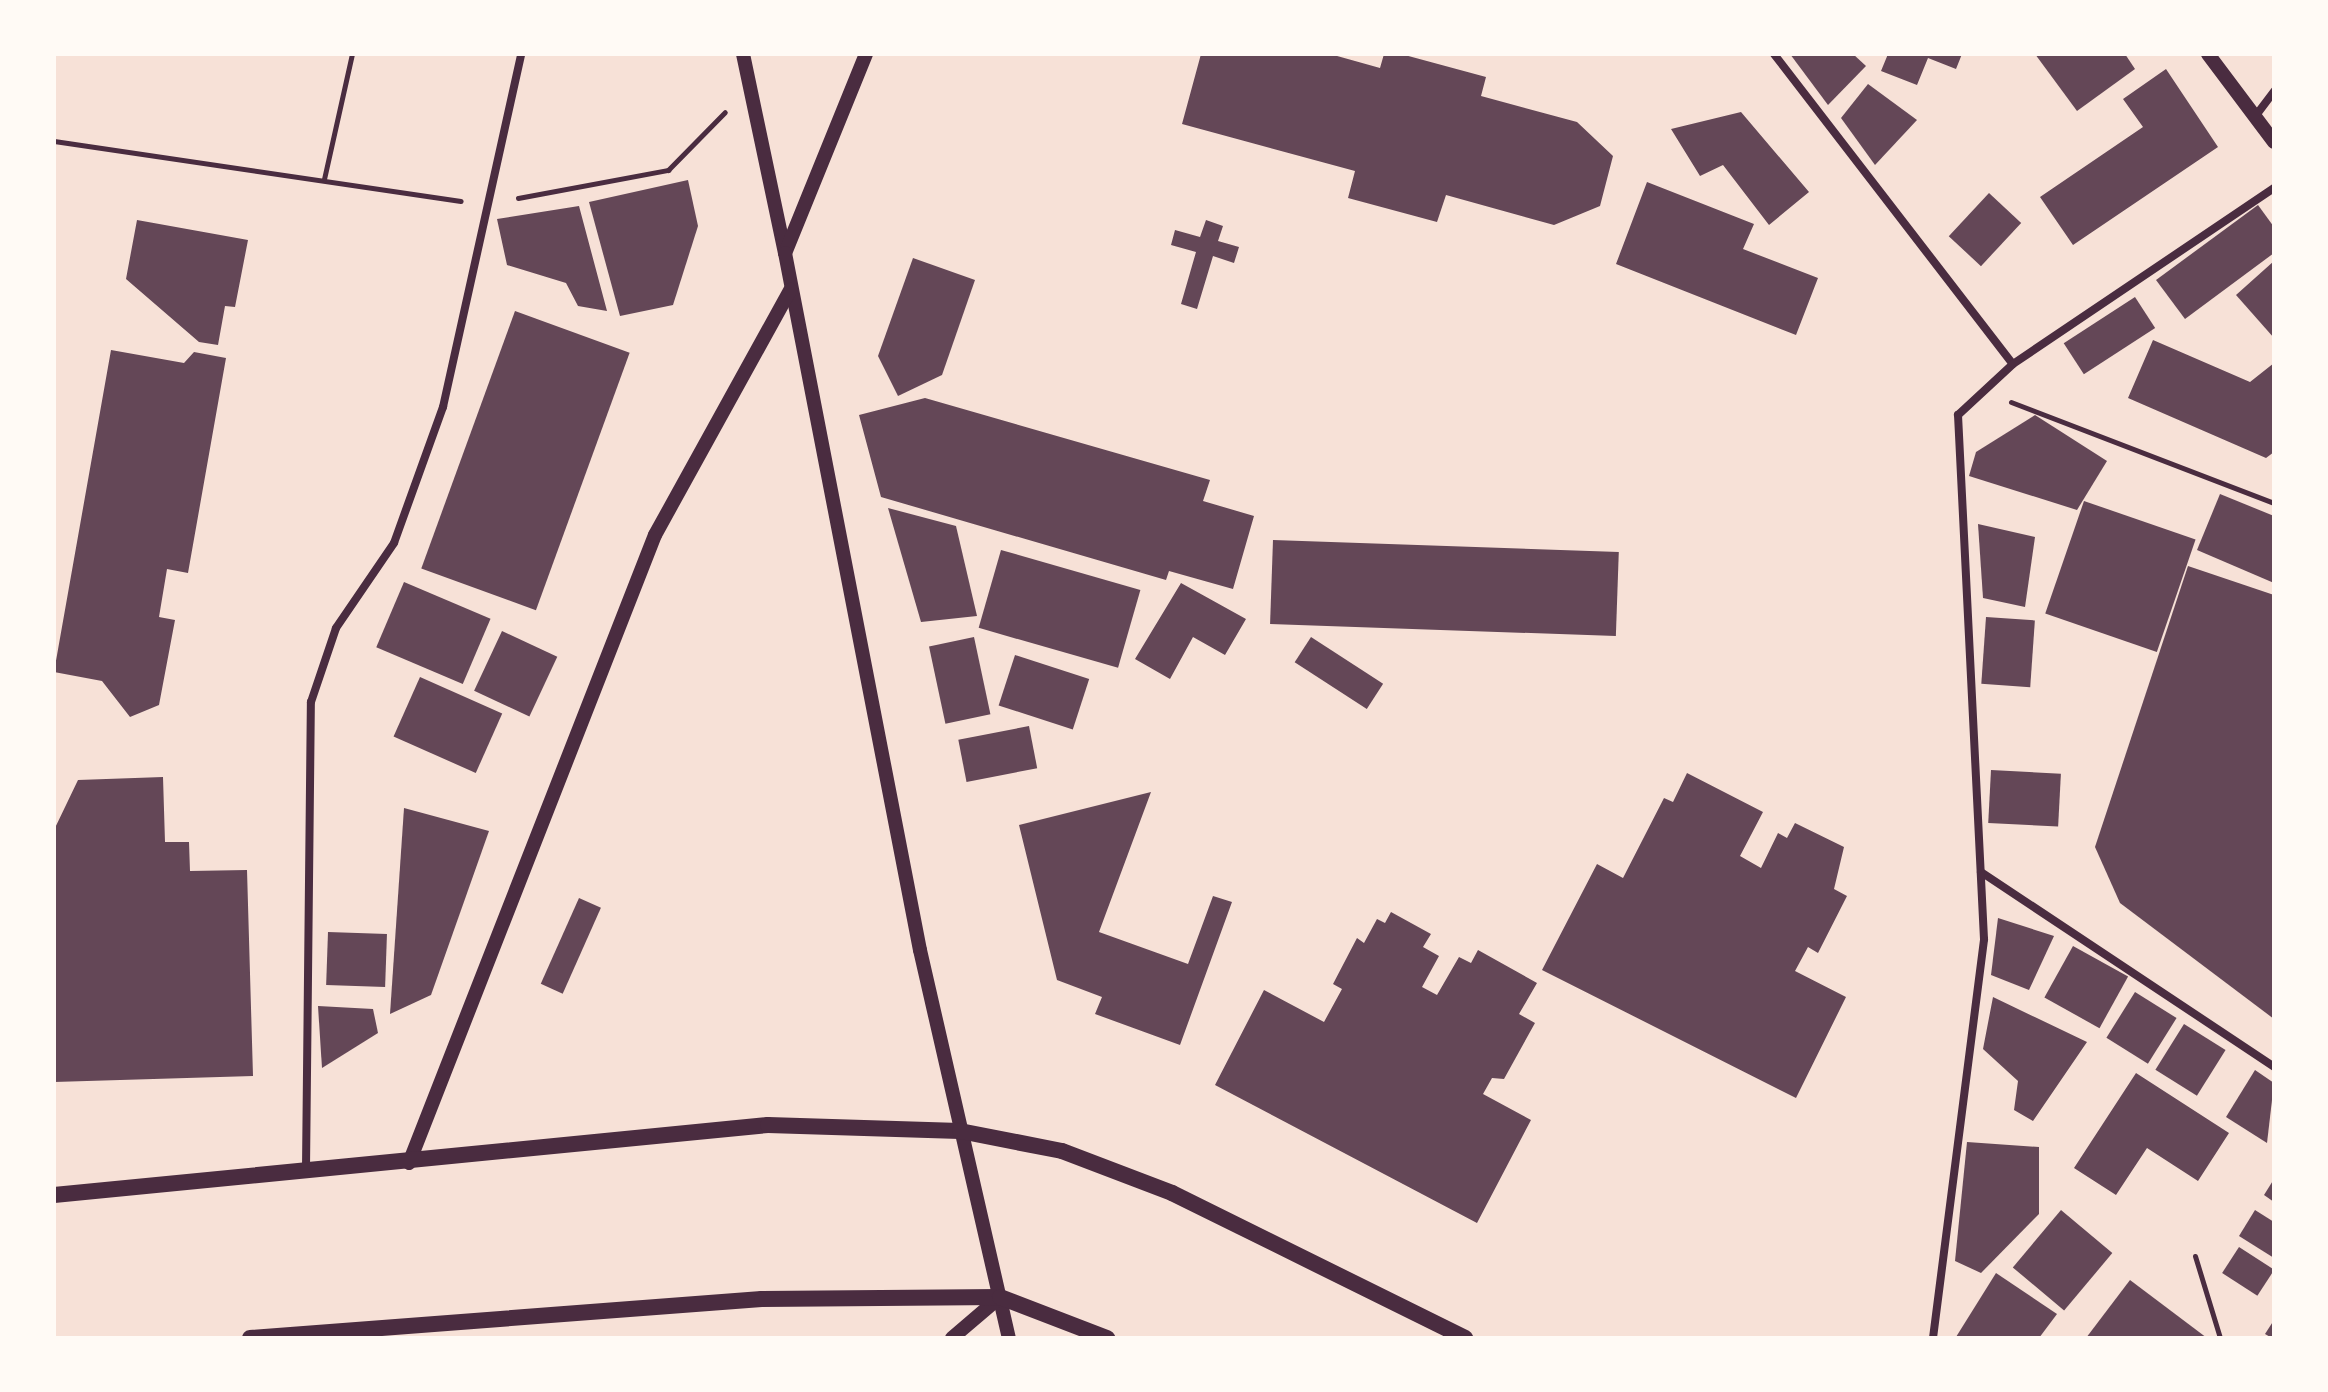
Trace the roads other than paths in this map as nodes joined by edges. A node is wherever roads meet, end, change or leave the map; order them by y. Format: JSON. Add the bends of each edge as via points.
{"nodes":[{"id":1,"x":521,"y":54,"type":"edge"},
{"id":2,"x":743,"y":54,"type":"edge"},
{"id":3,"x":866,"y":54,"type":"edge"},
{"id":4,"x":1774,"y":54,"type":"edge"},
{"id":5,"x":2208,"y":54,"type":"edge"},
{"id":6,"x":2274,"y":91,"type":"edge"},
{"id":7,"x":2254,"y":118,"type":"junction"},
{"id":8,"x":2274,"y":142,"type":"edge"},
{"id":9,"x":2274,"y":188,"type":"edge"},
{"id":10,"x":785,"y":253,"type":"junction"},
{"id":11,"x":790,"y":290,"type":"junction"},
{"id":12,"x":2013,"y":364,"type":"junction"},
{"id":13,"x":1981,"y":872,"type":"junction"},
{"id":14,"x":2274,"y":1067,"type":"edge"},
{"id":15,"x":960,"y":1131,"type":"junction"},
{"id":16,"x":409,"y":1163,"type":"junction"},
{"id":17,"x":306,"y":1168,"type":"junction"},
{"id":18,"x":54,"y":1195,"type":"edge"},
{"id":19,"x":1000,"y":1297,"type":"junction"},
{"id":20,"x":250,"y":1338,"type":"edge"},
{"id":21,"x":952,"y":1338,"type":"edge"},
{"id":22,"x":1009,"y":1338,"type":"edge"},
{"id":23,"x":1107,"y":1338,"type":"edge"},
{"id":24,"x":1465,"y":1338,"type":"edge"},
{"id":25,"x":1933,"y":1338,"type":"edge"}],
"edges":[{"from":1,"to":17,"type":"street","via":[[443,407],[394,543],[336,628],[311,702]]},
{"from":2,"to":10,"type":"street"},
{"from":3,"to":10,"type":"street"},
{"from":4,"to":12,"type":"street"},
{"from":5,"to":7,"type":"street"},
{"from":6,"to":7,"type":"street"},
{"from":7,"to":8,"type":"street"},
{"from":9,"to":12,"type":"street"},
{"from":10,"to":11,"type":"street"},
{"from":11,"to":15,"type":"street"},
{"from":11,"to":16,"type":"street","via":[[655,535]]},
{"from":12,"to":13,"type":"street","via":[[1958,415]]},
{"from":13,"to":14,"type":"street"},
{"from":13,"to":25,"type":"street","via":[[1984,939]]},
{"from":15,"to":16,"type":"main road","via":[[768,1125]]},
{"from":15,"to":19,"type":"street"},
{"from":15,"to":24,"type":"main road","via":[[1062,1151],[1172,1193]]},
{"from":16,"to":17,"type":"main road"},
{"from":17,"to":18,"type":"main road"},
{"from":19,"to":20,"type":"main road","via":[[762,1299]]},
{"from":19,"to":21,"type":"street"},
{"from":19,"to":22,"type":"street"},
{"from":19,"to":23,"type":"main road"}]}
